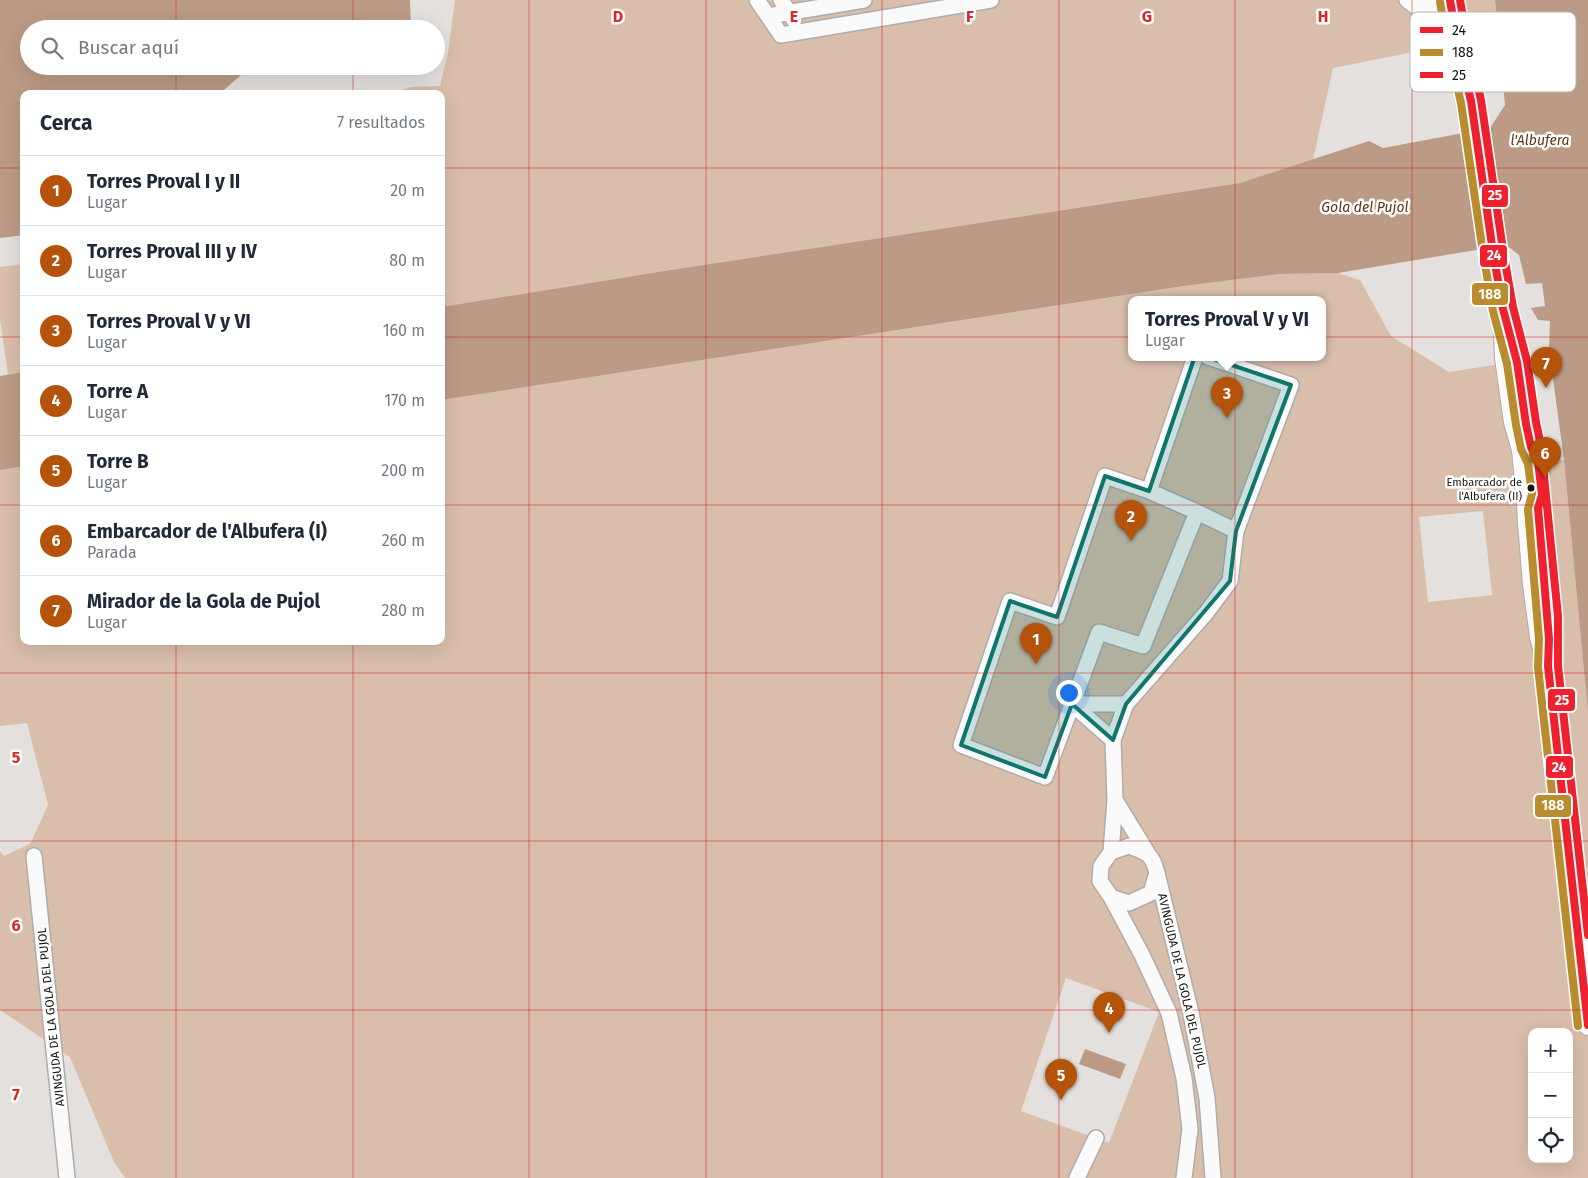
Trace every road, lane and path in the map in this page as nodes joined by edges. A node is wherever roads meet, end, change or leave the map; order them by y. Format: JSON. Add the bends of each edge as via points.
{"nodes":[{"id":1,"x":757,"y":0,"type":"edge"},
{"id":2,"x":991,"y":0,"type":"edge"},
{"id":3,"x":1446,"y":0,"type":"edge"},
{"id":4,"x":854,"y":1,"type":"edge"},
{"id":5,"x":1410,"y":2,"type":"edge"},
{"id":6,"x":785,"y":6,"type":"edge"},
{"id":7,"x":1422,"y":12,"type":"edge"},
{"id":8,"x":768,"y":16,"type":"junction"},
{"id":9,"x":802,"y":32,"type":"junction"},
{"id":10,"x":1468,"y":92,"type":"edge"},
{"id":11,"x":1472,"y":92,"type":"edge"},
{"id":12,"x":1472,"y":111,"type":"junction"},
{"id":13,"x":1194,"y":361,"type":"edge"},
{"id":14,"x":1220,"y":361,"type":"edge"},
{"id":15,"x":1149,"y":491,"type":"junction"},
{"id":16,"x":1197,"y":512,"type":"junction"},
{"id":17,"x":1236,"y":531,"type":"junction"},
{"id":18,"x":1072,"y":704,"type":"junction"},
{"id":19,"x":1126,"y":704,"type":"junction"},
{"id":20,"x":1113,"y":740,"type":"junction"},
{"id":21,"x":1116,"y":800,"type":"junction"},
{"id":22,"x":1111,"y":852,"type":"junction"},
{"id":23,"x":1148,"y":854,"type":"junction"},
{"id":24,"x":34,"y":856,"type":"dead end"},
{"id":25,"x":1157,"y":873,"type":"junction"},
{"id":26,"x":1111,"y":897,"type":"junction"},
{"id":27,"x":1588,"y":1025,"type":"edge"},
{"id":28,"x":1096,"y":1138,"type":"dead end"},
{"id":29,"x":67,"y":1178,"type":"edge"},
{"id":30,"x":1078,"y":1178,"type":"edge"},
{"id":31,"x":1184,"y":1178,"type":"edge"},
{"id":32,"x":1213,"y":1178,"type":"edge"}],
"edges":[{"from":1,"to":8,"type":"street"},
{"from":2,"to":9,"type":"street"},
{"from":3,"to":5,"type":"street","via":[[1434,7]]},
{"from":4,"to":6,"type":"street"},
{"from":5,"to":7,"type":"street"},
{"from":6,"to":8,"type":"street"},
{"from":6,"to":9,"type":"street"},
{"from":8,"to":9,"type":"street","via":[[781,35]]},
{"from":10,"to":12,"type":"main road"},
{"from":11,"to":12,"type":"main road"},
{"from":12,"to":27,"type":"main road","via":[[1503,309],[1505,358],[1514,422],[1522,450],[1540,637],[1548,666]]},
{"from":13,"to":15,"type":"street"},
{"from":14,"to":17,"type":"street","via":[[1291,385]]},
{"from":15,"to":16,"type":"street"},
{"from":15,"to":18,"type":"street","via":[[1106,476],[1057,617],[1010,601],[961,746],[1045,777]]},
{"from":16,"to":17,"type":"street"},
{"from":16,"to":18,"type":"street","via":[[1143,646],[1098,632]]},
{"from":17,"to":19,"type":"street","via":[[1230,581]]},
{"from":18,"to":19,"type":"street"},
{"from":18,"to":20,"type":"street"},
{"from":19,"to":20,"type":"street"},
{"from":20,"to":21,"type":"street"},
{"from":21,"to":22,"type":"street"},
{"from":21,"to":23,"type":"street"},
{"from":22,"to":23,"type":"street","via":[[1129,846]]},
{"from":22,"to":26,"type":"street","via":[[1101,866],[1100,881]]},
{"from":23,"to":25,"type":"street"},
{"from":24,"to":29,"type":"street","name":"AVINGUDA DE LA GOLA DEL PUJOL"},
{"from":25,"to":26,"type":"street","via":[[1150,893],[1129,904]]},
{"from":25,"to":32,"type":"street","name":"AVINGUDA DE LA GOLA DEL PUJOL","via":[[1193,1022],[1207,1098]]},
{"from":26,"to":31,"type":"street","name":"AVINGUDA DE LA GOLA DEL PUJOL","via":[[1170,1013],[1184,1078],[1190,1129]]},
{"from":28,"to":30,"type":"street"}]}
